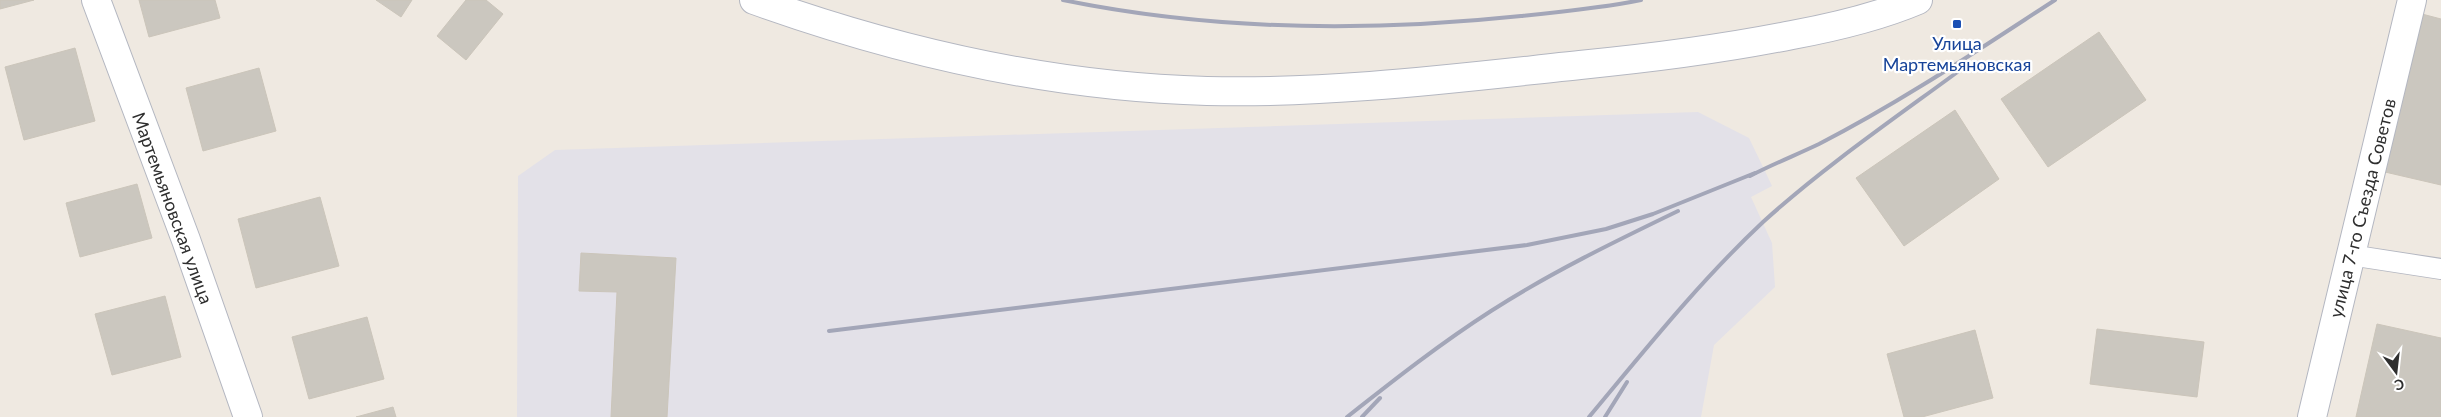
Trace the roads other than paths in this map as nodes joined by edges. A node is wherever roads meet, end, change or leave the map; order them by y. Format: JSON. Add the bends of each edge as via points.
{"nodes":[{"id":1,"x":96,"y":0,"type":"edge"},
{"id":2,"x":754,"y":0,"type":"edge"},
{"id":3,"x":1918,"y":0,"type":"edge"},
{"id":4,"x":2412,"y":0,"type":"edge"},
{"id":5,"x":2350,"y":255,"type":"junction"},
{"id":6,"x":2441,"y":269,"type":"edge"},
{"id":7,"x":248,"y":417,"type":"edge"},
{"id":8,"x":2312,"y":417,"type":"edge"}],
"edges":[{"from":1,"to":7,"type":"main road","name":"Мартемьяновская улица"},
{"from":2,"to":3,"type":"main road","via":[[816,22],[918,50],[1014,71],[1117,85],[1207,91],[1405,83],[1679,55],[1830,28]]},
{"from":4,"to":5,"type":"main road","name":"улица 7-го Съезда Советов"},
{"from":5,"to":6,"type":"lane"},
{"from":5,"to":8,"type":"main road","name":"улица 7-го Съезда Советов"}]}
